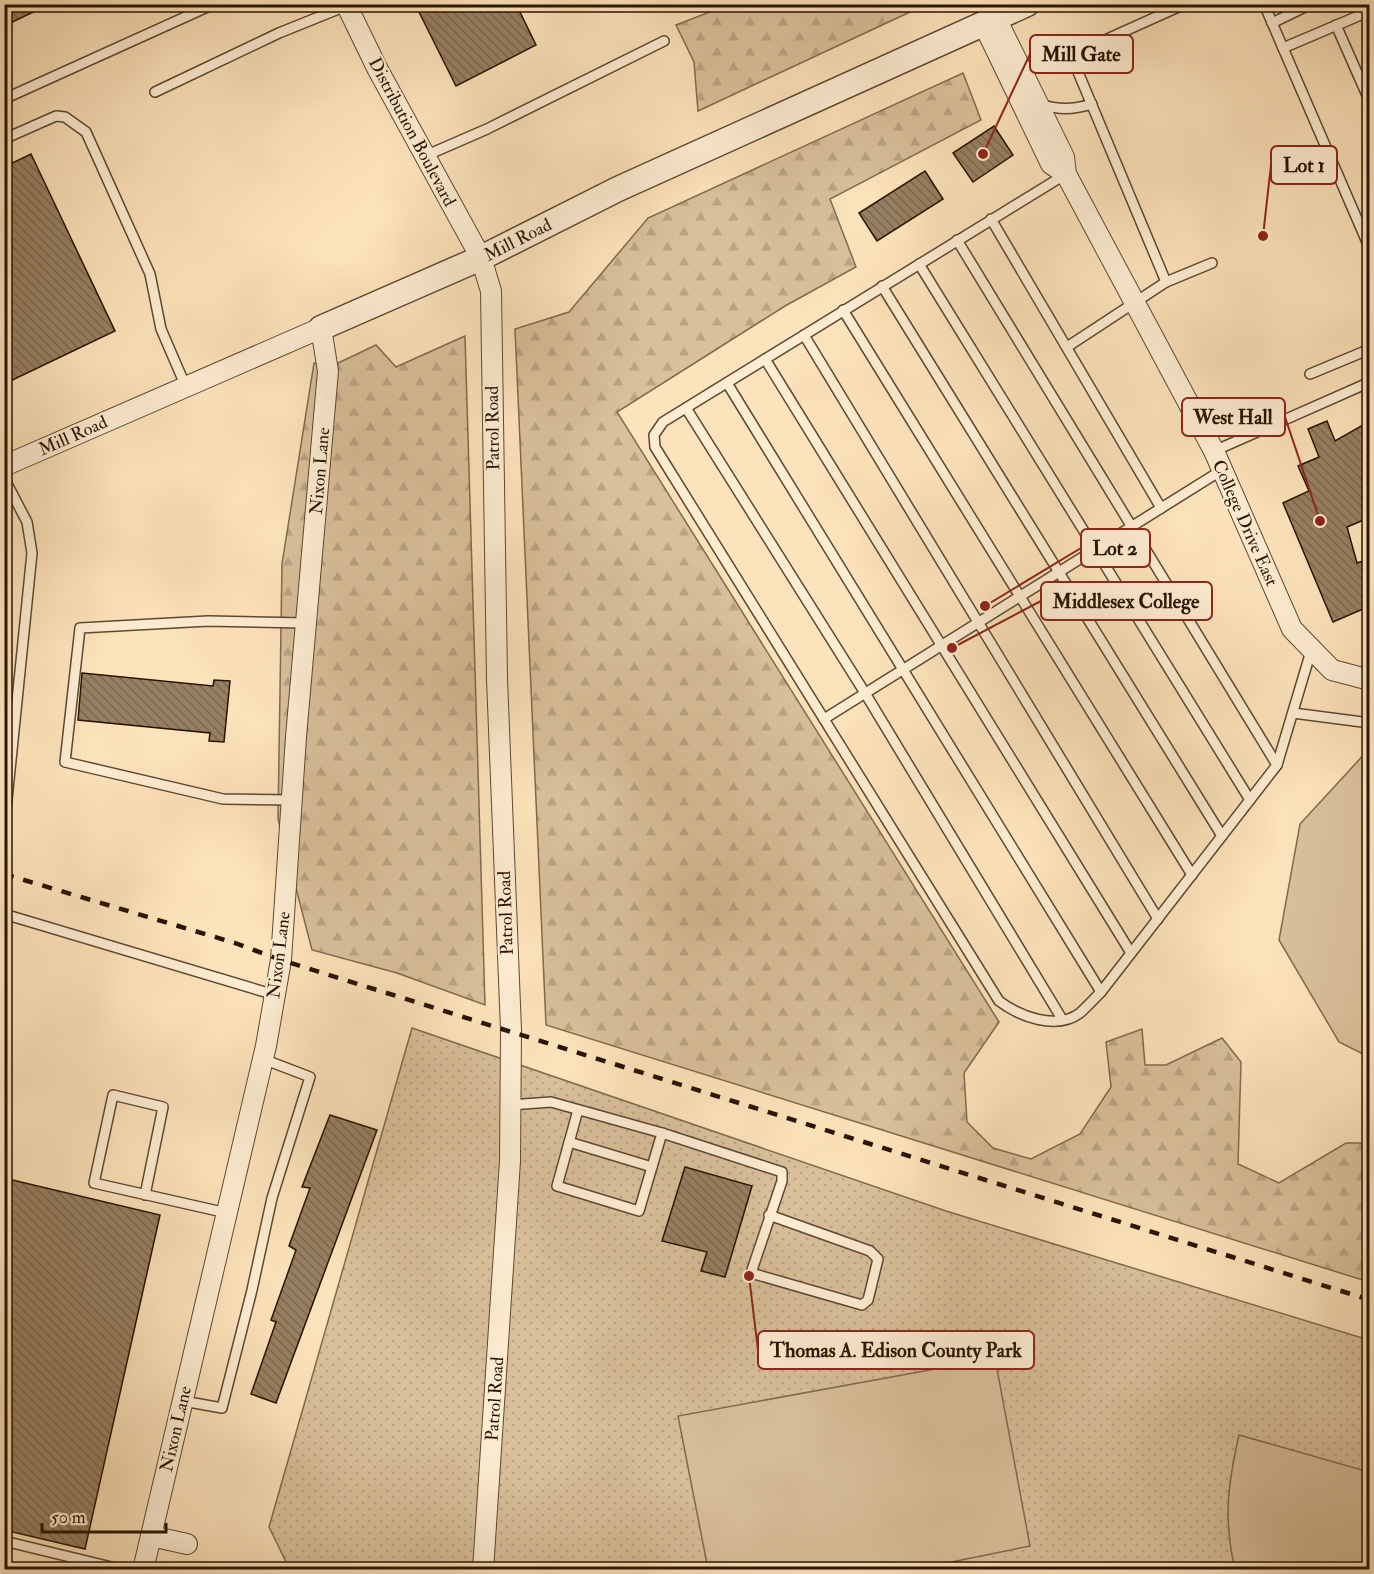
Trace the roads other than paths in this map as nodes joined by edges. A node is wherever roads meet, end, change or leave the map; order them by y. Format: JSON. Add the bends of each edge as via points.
{"nodes":[{"id":1,"x":214,"y":4,"type":"edge"},
{"id":2,"x":1027,"y":4,"type":"edge"},
{"id":3,"x":1185,"y":4,"type":"edge"},
{"id":4,"x":1264,"y":4,"type":"edge"},
{"id":5,"x":1311,"y":4,"type":"edge"},
{"id":6,"x":346,"y":5,"type":"edge"},
{"id":7,"x":1370,"y":10,"type":"edge"},
{"id":8,"x":989,"y":15,"type":"edge"},
{"id":9,"x":1272,"y":23,"type":"junction"},
{"id":10,"x":1336,"y":25,"type":"junction"},
{"id":11,"x":664,"y":42,"type":"dead end"},
{"id":12,"x":1283,"y":48,"type":"junction"},
{"id":13,"x":155,"y":92,"type":"dead end"},
{"id":14,"x":4,"y":99,"type":"edge"},
{"id":15,"x":1370,"y":102,"type":"edge"},
{"id":16,"x":1038,"y":104,"type":"junction"},
{"id":17,"x":1092,"y":104,"type":"junction"},
{"id":18,"x":1047,"y":138,"type":"junction"},
{"id":19,"x":4,"y":139,"type":"edge"},
{"id":20,"x":425,"y":156,"type":"junction"},
{"id":21,"x":1066,"y":174,"type":"junction"},
{"id":22,"x":992,"y":219,"type":"junction"},
{"id":23,"x":957,"y":240,"type":"junction"},
{"id":24,"x":1370,"y":249,"type":"edge"},
{"id":25,"x":481,"y":258,"type":"junction"},
{"id":26,"x":1212,"y":263,"type":"dead end"},
{"id":27,"x":919,"y":264,"type":"junction"},
{"id":28,"x":1166,"y":282,"type":"junction"},
{"id":29,"x":882,"y":286,"type":"junction"},
{"id":30,"x":1135,"y":304,"type":"junction"},
{"id":31,"x":843,"y":310,"type":"junction"},
{"id":32,"x":321,"y":328,"type":"junction"},
{"id":33,"x":804,"y":335,"type":"junction"},
{"id":34,"x":1067,"y":347,"type":"junction"},
{"id":35,"x":1370,"y":349,"type":"edge"},
{"id":36,"x":765,"y":359,"type":"junction"},
{"id":37,"x":1310,"y":374,"type":"dead end"},
{"id":38,"x":1370,"y":382,"type":"edge"},
{"id":39,"x":727,"y":383,"type":"junction"},
{"id":40,"x":186,"y":387,"type":"junction"},
{"id":41,"x":686,"y":408,"type":"junction"},
{"id":42,"x":1214,"y":451,"type":"junction"},
{"id":43,"x":4,"y":466,"type":"edge"},
{"id":44,"x":1222,"y":470,"type":"junction"},
{"id":45,"x":4,"y":478,"type":"edge"},
{"id":46,"x":1161,"y":508,"type":"junction"},
{"id":47,"x":1132,"y":526,"type":"junction"},
{"id":48,"x":1097,"y":548,"type":"junction"},
{"id":49,"x":1058,"y":572,"type":"junction"},
{"id":50,"x":1020,"y":597,"type":"junction"},
{"id":51,"x":978,"y":621,"type":"junction"},
{"id":52,"x":306,"y":623,"type":"junction"},
{"id":53,"x":941,"y":645,"type":"junction"},
{"id":54,"x":1311,"y":651,"type":"junction"},
{"id":55,"x":904,"y":668,"type":"junction"},
{"id":56,"x":1370,"y":680,"type":"edge"},
{"id":57,"x":865,"y":693,"type":"junction"},
{"id":58,"x":1293,"y":713,"type":"junction"},
{"id":59,"x":824,"y":719,"type":"junction"},
{"id":60,"x":1370,"y":723,"type":"edge"},
{"id":61,"x":1276,"y":765,"type":"junction"},
{"id":62,"x":291,"y":800,"type":"junction"},
{"id":63,"x":1250,"y":800,"type":"junction"},
{"id":64,"x":4,"y":829,"type":"edge"},
{"id":65,"x":1222,"y":836,"type":"junction"},
{"id":66,"x":1192,"y":875,"type":"junction"},
{"id":67,"x":4,"y":914,"type":"edge"},
{"id":68,"x":1158,"y":919,"type":"junction"},
{"id":69,"x":1131,"y":953,"type":"junction"},
{"id":70,"x":1101,"y":992,"type":"junction"},
{"id":71,"x":275,"y":995,"type":"junction"},
{"id":72,"x":1062,"y":1018,"type":"junction"},
{"id":73,"x":263,"y":1059,"type":"junction"},
{"id":74,"x":510,"y":1105,"type":"junction"},
{"id":75,"x":578,"y":1110,"type":"junction"},
{"id":76,"x":662,"y":1133,"type":"junction"},
{"id":77,"x":569,"y":1142,"type":"junction"},
{"id":78,"x":652,"y":1167,"type":"junction"},
{"id":79,"x":145,"y":1195,"type":"junction"},
{"id":80,"x":227,"y":1213,"type":"junction"},
{"id":81,"x":768,"y":1215,"type":"junction"},
{"id":82,"x":183,"y":1401,"type":"junction"},
{"id":83,"x":151,"y":1536,"type":"junction"},
{"id":84,"x":4,"y":1541,"type":"edge"},
{"id":85,"x":188,"y":1544,"type":"dead end"},
{"id":86,"x":124,"y":1569,"type":"edge"},
{"id":87,"x":143,"y":1569,"type":"edge"},
{"id":88,"x":483,"y":1569,"type":"edge"}],
"edges":[{"from":1,"to":14,"type":"lane"},
{"from":2,"to":8,"type":"street","name":"Mill Road"},
{"from":3,"to":17,"type":"lane","via":[[1076,53],[1073,60]]},
{"from":4,"to":9,"type":"lane"},
{"from":5,"to":9,"type":"lane"},
{"from":6,"to":13,"type":"lane"},
{"from":6,"to":20,"type":"street","name":"Distribution Boulevard"},
{"from":7,"to":10,"type":"lane"},
{"from":8,"to":16,"type":"street","name":"College Drive East"},
{"from":8,"to":18,"type":"street","name":"College Drive East"},
{"from":8,"to":25,"type":"street","name":"Mill Road","via":[[618,189]]},
{"from":9,"to":12,"type":"lane"},
{"from":10,"to":12,"type":"lane"},
{"from":10,"to":15,"type":"lane"},
{"from":11,"to":20,"type":"lane"},
{"from":12,"to":24,"type":"lane"},
{"from":16,"to":17,"type":"lane","via":[[1065,110]]},
{"from":16,"to":18,"type":"street","name":"College Drive East"},
{"from":17,"to":28,"type":"lane"},
{"from":18,"to":21,"type":"street","name":"College Drive East","via":[[1064,157]]},
{"from":19,"to":40,"type":"lane","via":[[56,116],[65,117],[86,132],[150,274],[161,329]]},
{"from":20,"to":25,"type":"street","name":"Distribution Boulevard"},
{"from":21,"to":22,"type":"lane"},
{"from":21,"to":30,"type":"street","name":"College Drive East"},
{"from":22,"to":23,"type":"lane"},
{"from":22,"to":34,"type":"lane"},
{"from":23,"to":27,"type":"lane"},
{"from":23,"to":47,"type":"lane"},
{"from":25,"to":32,"type":"street","name":"Mill Road"},
{"from":25,"to":74,"type":"street","name":"Patrol Road","via":[[491,291]]},
{"from":26,"to":28,"type":"lane"},
{"from":27,"to":29,"type":"lane"},
{"from":27,"to":48,"type":"lane"},
{"from":28,"to":30,"type":"lane"},
{"from":29,"to":31,"type":"lane"},
{"from":29,"to":49,"type":"lane"},
{"from":30,"to":34,"type":"lane"},
{"from":30,"to":42,"type":"street","name":"College Drive East"},
{"from":31,"to":33,"type":"lane"},
{"from":31,"to":50,"type":"lane"},
{"from":32,"to":40,"type":"street","name":"Mill Road"},
{"from":32,"to":52,"type":"street","name":"Nixon Lane","via":[[328,371]]},
{"from":33,"to":36,"type":"lane"},
{"from":33,"to":51,"type":"lane"},
{"from":34,"to":46,"type":"lane"},
{"from":35,"to":37,"type":"lane"},
{"from":36,"to":39,"type":"lane"},
{"from":36,"to":53,"type":"lane"},
{"from":38,"to":42,"type":"lane"},
{"from":39,"to":41,"type":"lane"},
{"from":39,"to":55,"type":"lane"},
{"from":40,"to":43,"type":"street","name":"Mill Road"},
{"from":41,"to":57,"type":"lane"},
{"from":41,"to":59,"type":"lane","via":[[663,422],[654,435],[655,447]]},
{"from":42,"to":44,"type":"street","name":"College Drive East"},
{"from":44,"to":46,"type":"lane"},
{"from":44,"to":54,"type":"street","name":"College Drive East","via":[[1292,630]]},
{"from":45,"to":64,"type":"lane","via":[[27,522],[32,553]]},
{"from":46,"to":47,"type":"lane"},
{"from":47,"to":48,"type":"lane"},
{"from":47,"to":61,"type":"lane"},
{"from":48,"to":49,"type":"lane"},
{"from":48,"to":63,"type":"lane"},
{"from":49,"to":50,"type":"lane"},
{"from":49,"to":65,"type":"lane"},
{"from":50,"to":51,"type":"lane"},
{"from":50,"to":66,"type":"lane"},
{"from":51,"to":53,"type":"lane"},
{"from":51,"to":68,"type":"lane"},
{"from":52,"to":62,"type":"street","name":"Nixon Lane"},
{"from":52,"to":62,"type":"lane","via":[[208,621],[80,628],[65,762],[223,799]]},
{"from":53,"to":55,"type":"lane"},
{"from":53,"to":69,"type":"lane"},
{"from":54,"to":56,"type":"street","name":"College Drive East","via":[[1332,670]]},
{"from":54,"to":58,"type":"lane"},
{"from":55,"to":57,"type":"lane"},
{"from":55,"to":70,"type":"lane"},
{"from":57,"to":59,"type":"lane"},
{"from":57,"to":72,"type":"lane"},
{"from":58,"to":60,"type":"lane"},
{"from":58,"to":61,"type":"lane"},
{"from":59,"to":72,"type":"lane","via":[[999,1001],[1034,1020]]},
{"from":61,"to":63,"type":"lane"},
{"from":62,"to":71,"type":"street","name":"Nixon Lane","via":[[281,960]]},
{"from":63,"to":65,"type":"lane"},
{"from":65,"to":66,"type":"lane"},
{"from":66,"to":68,"type":"lane"},
{"from":67,"to":71,"type":"lane"},
{"from":68,"to":69,"type":"lane"},
{"from":69,"to":70,"type":"lane"},
{"from":70,"to":72,"type":"lane","via":[[1078,1015]]},
{"from":71,"to":73,"type":"street","name":"Nixon Lane"},
{"from":73,"to":80,"type":"street","name":"Nixon Lane"},
{"from":73,"to":82,"type":"lane","via":[[310,1077],[272,1198],[222,1408]]},
{"from":74,"to":75,"type":"lane","via":[[551,1102]]},
{"from":74,"to":88,"type":"street","name":"Patrol Road","via":[[505,1254]]},
{"from":75,"to":76,"type":"lane"},
{"from":75,"to":77,"type":"lane"},
{"from":76,"to":78,"type":"lane"},
{"from":76,"to":81,"type":"lane","via":[[782,1172]]},
{"from":77,"to":78,"type":"lane"},
{"from":77,"to":78,"type":"lane","via":[[557,1186],[629,1208],[639,1211]]},
{"from":79,"to":79,"type":"lane","via":[[94,1183],[112,1095],[163,1107]]},
{"from":79,"to":80,"type":"lane"},
{"from":80,"to":82,"type":"street","name":"Nixon Lane"},
{"from":81,"to":81,"type":"lane","via":[[751,1273],[862,1305],[868,1300],[878,1259],[870,1251]]},
{"from":82,"to":83,"type":"street","name":"Nixon Lane"},
{"from":83,"to":85,"type":"street"},
{"from":83,"to":87,"type":"street","name":"Nixon Lane"},
{"from":84,"to":86,"type":"lane"}]}
